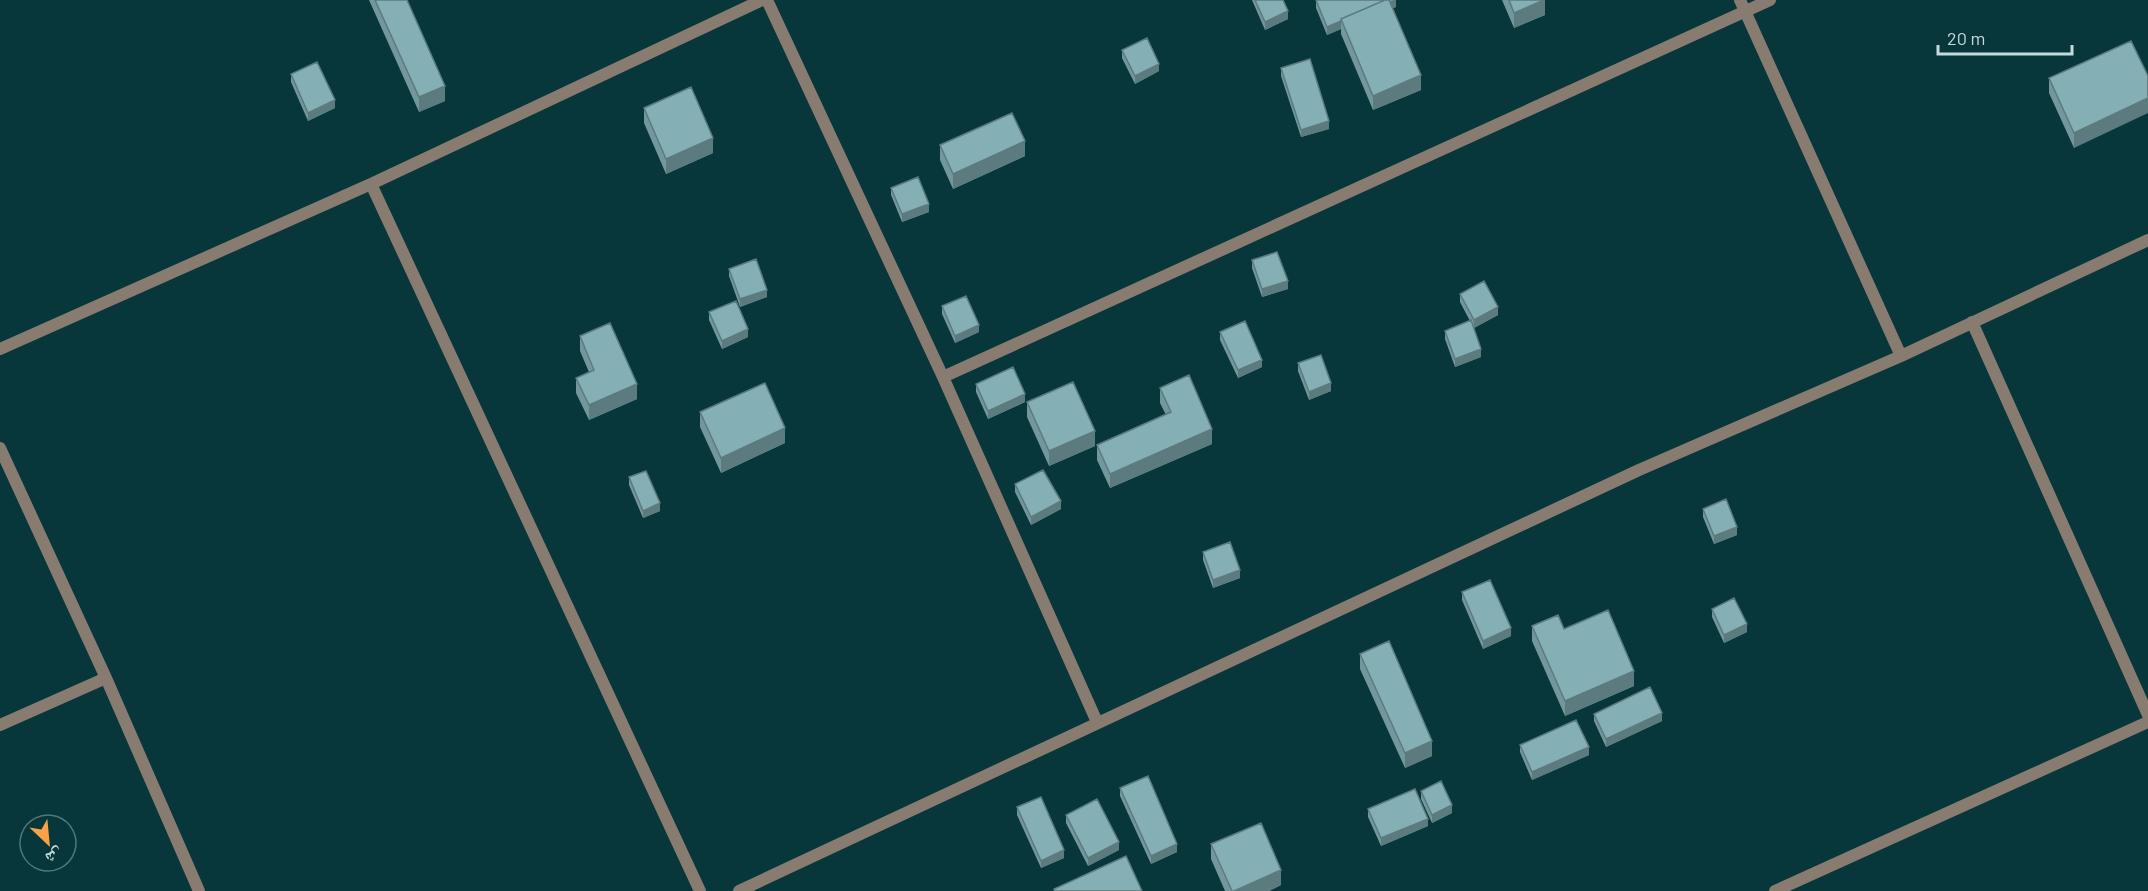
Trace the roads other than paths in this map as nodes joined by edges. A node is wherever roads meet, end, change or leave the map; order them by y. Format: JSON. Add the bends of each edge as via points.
{"nodes":[{"id":1,"x":762,"y":0,"type":"edge"},
{"id":2,"x":766,"y":0,"type":"edge"},
{"id":3,"x":1770,"y":0,"type":"edge"},
{"id":4,"x":1742,"y":5,"type":"edge"},
{"id":5,"x":371,"y":184,"type":"junction"},
{"id":6,"x":2148,"y":240,"type":"edge"},
{"id":7,"x":1972,"y":322,"type":"junction"},
{"id":8,"x":0,"y":349,"type":"edge"},
{"id":9,"x":1901,"y":356,"type":"junction"},
{"id":10,"x":943,"y":377,"type":"junction"},
{"id":11,"x":0,"y":448,"type":"edge"},
{"id":12,"x":106,"y":678,"type":"junction"},
{"id":13,"x":2148,"y":716,"type":"edge"},
{"id":14,"x":1097,"y":722,"type":"junction"},
{"id":15,"x":2148,"y":722,"type":"edge"},
{"id":16,"x":0,"y":725,"type":"edge"},
{"id":17,"x":199,"y":891,"type":"edge"},
{"id":18,"x":700,"y":891,"type":"edge"},
{"id":19,"x":739,"y":891,"type":"edge"},
{"id":20,"x":1775,"y":891,"type":"edge"}],
"edges":[{"from":1,"to":5,"type":"street"},
{"from":2,"to":10,"type":"street"},
{"from":3,"to":4,"type":"street"},
{"from":4,"to":9,"type":"street"},
{"from":4,"to":10,"type":"street"},
{"from":5,"to":8,"type":"street"},
{"from":5,"to":18,"type":"street"},
{"from":6,"to":7,"type":"street"},
{"from":7,"to":9,"type":"street"},
{"from":7,"to":13,"type":"street"},
{"from":9,"to":14,"type":"street","via":[[1639,470]]},
{"from":10,"to":14,"type":"street"},
{"from":11,"to":12,"type":"street"},
{"from":12,"to":16,"type":"street"},
{"from":12,"to":17,"type":"street"},
{"from":14,"to":19,"type":"street"},
{"from":15,"to":20,"type":"street"}]}
